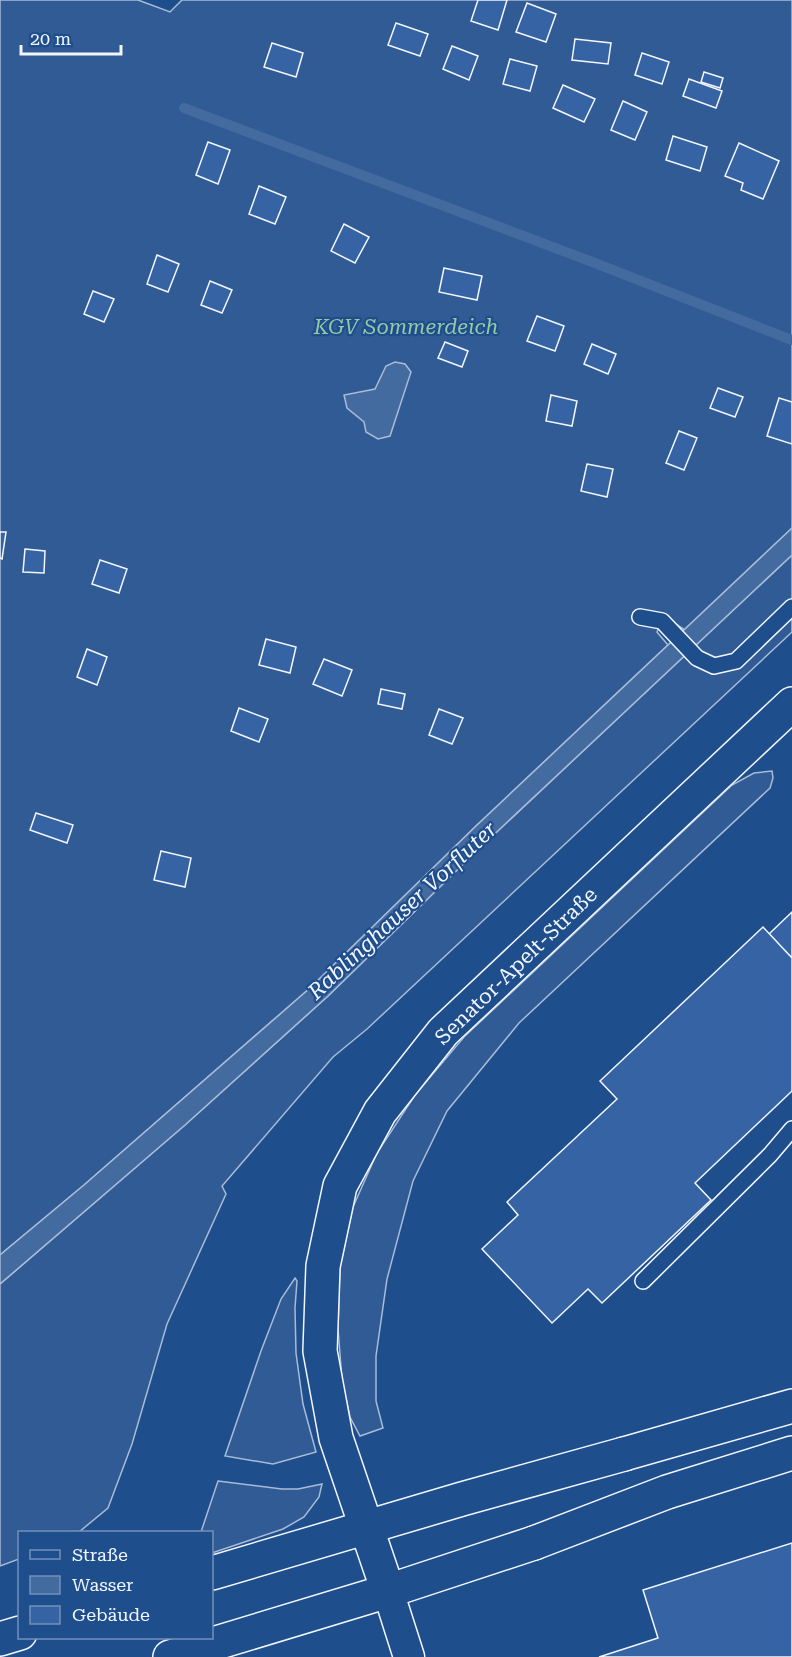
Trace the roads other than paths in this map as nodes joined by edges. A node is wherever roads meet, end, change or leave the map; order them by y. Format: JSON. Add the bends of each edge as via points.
{"nodes":[{"id":1,"x":792,"y":607,"type":"edge"},
{"id":2,"x":640,"y":617,"type":"dead end"},
{"id":3,"x":788,"y":716,"type":"edge"},
{"id":4,"x":792,"y":1130,"type":"edge"},
{"id":5,"x":643,"y":1281,"type":"dead end"},
{"id":6,"x":792,"y":1406,"type":"edge"},
{"id":7,"x":792,"y":1453,"type":"edge"},
{"id":8,"x":365,"y":1527,"type":"junction"},
{"id":9,"x":213,"y":1573,"type":"edge"},
{"id":10,"x":388,"y":1592,"type":"junction"},
{"id":11,"x":18,"y":1634,"type":"edge"},
{"id":12,"x":0,"y":1639,"type":"edge"},
{"id":13,"x":170,"y":1657,"type":"edge"},
{"id":14,"x":409,"y":1657,"type":"edge"}],
"edges":[{"from":1,"to":2,"type":"lane","via":[[736,661],[714,666],[697,658],[662,621]]},
{"from":3,"to":8,"type":"main road","name":"Senator-Apelt-Straße","via":[[443,1032],[380,1112],[340,1186],[323,1266],[320,1351],[336,1438]]},
{"from":4,"to":5,"type":"lane"},
{"from":6,"to":8,"type":"main road"},
{"from":7,"to":10,"type":"main road","via":[[667,1492],[534,1543]]},
{"from":8,"to":9,"type":"main road"},
{"from":8,"to":10,"type":"main road","name":"Senator-Apelt-Straße"},
{"from":10,"to":13,"type":"main road"},
{"from":10,"to":14,"type":"street"},
{"from":11,"to":12,"type":"main road"}]}
